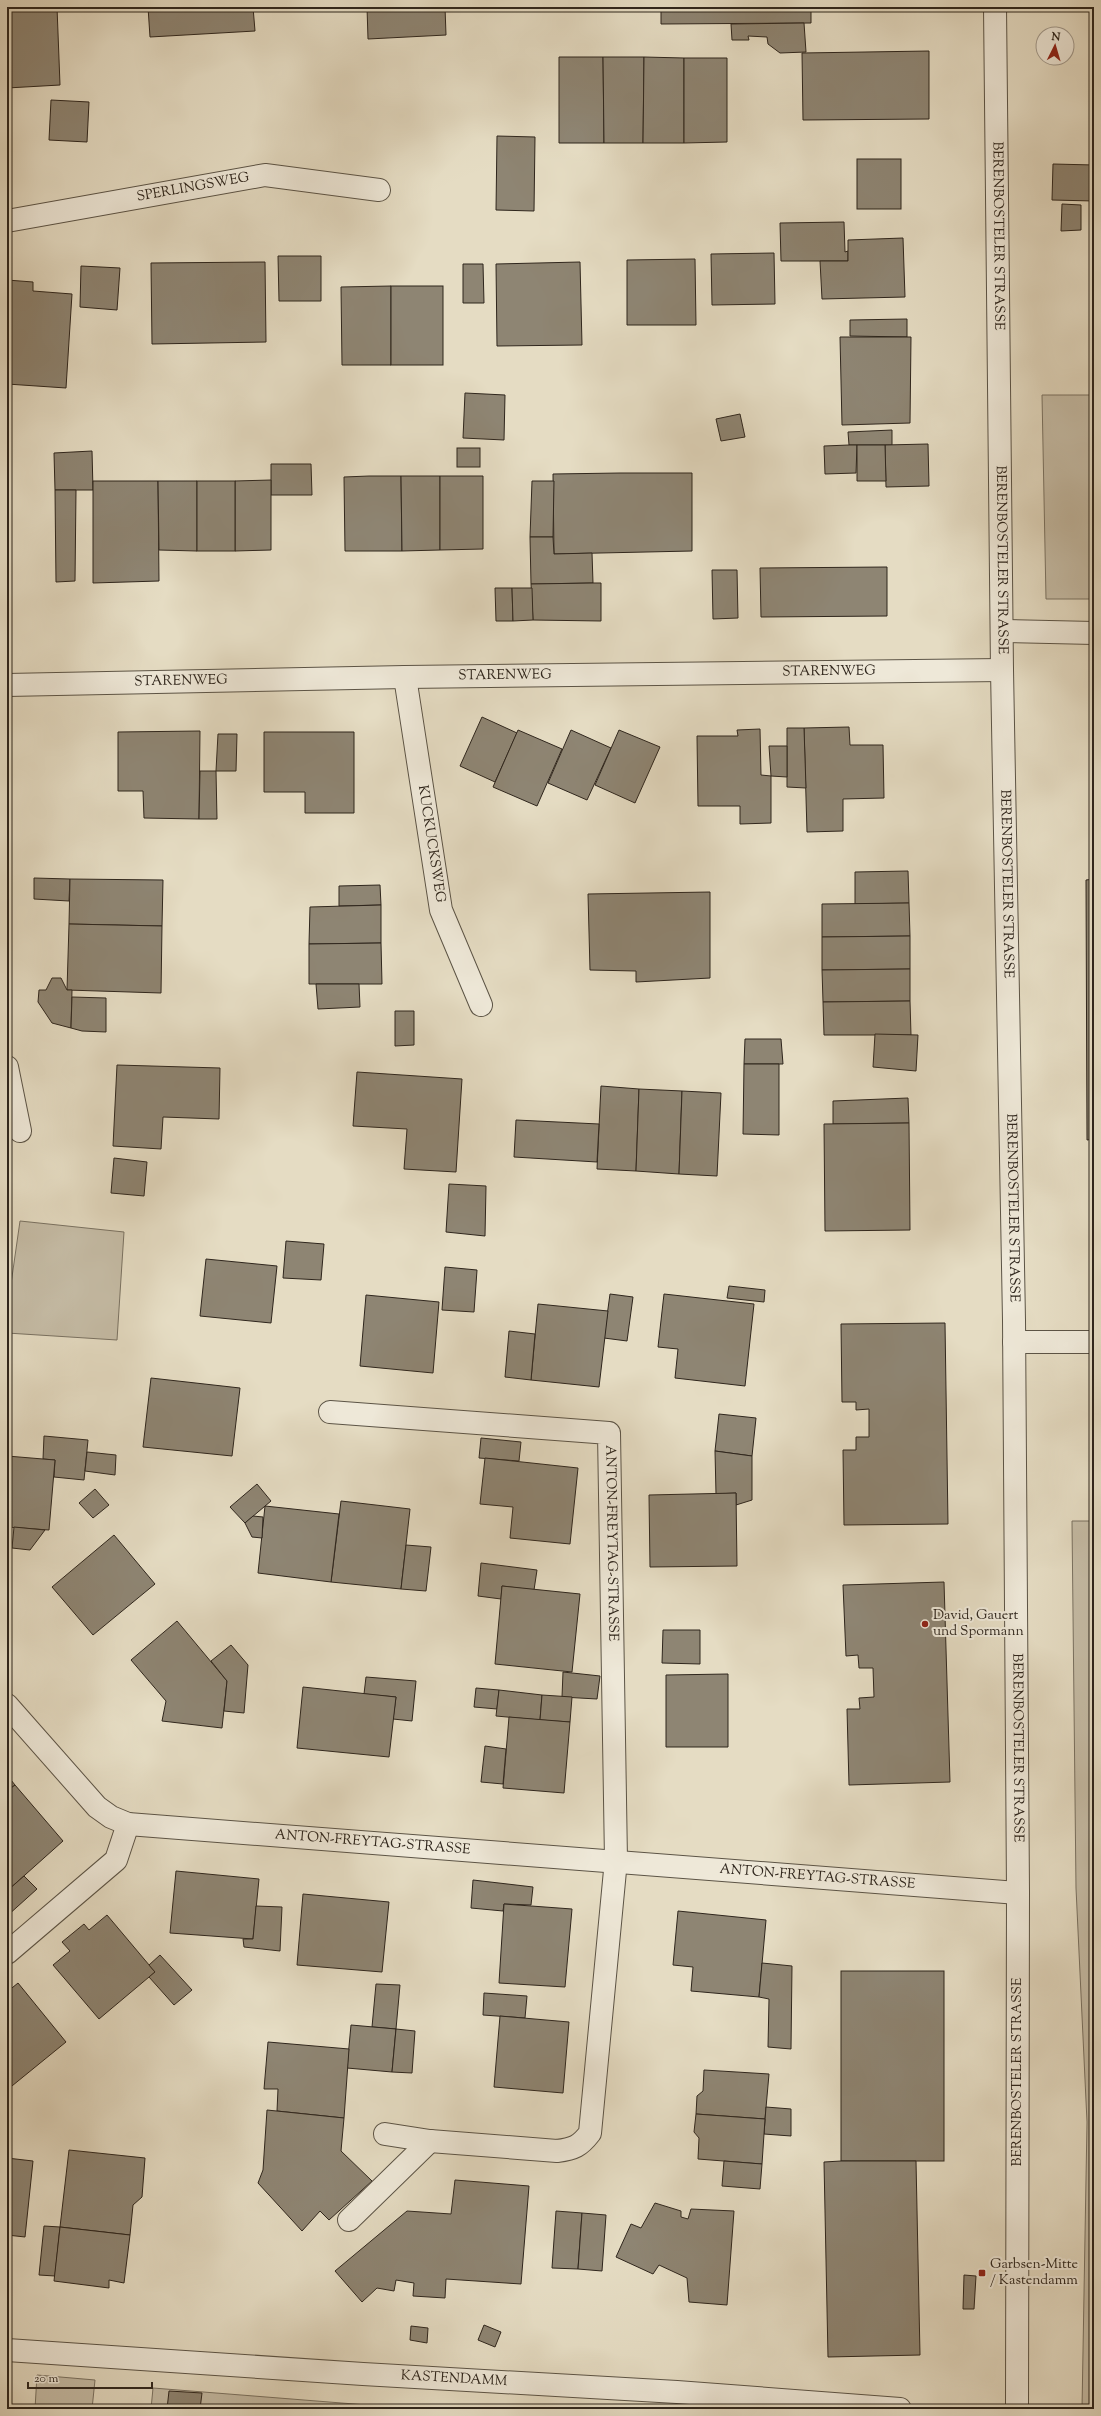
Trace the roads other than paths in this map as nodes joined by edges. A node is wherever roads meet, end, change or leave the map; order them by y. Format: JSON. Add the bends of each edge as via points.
{"nodes":[{"id":1,"x":995,"y":7,"type":"edge"},
{"id":2,"x":380,"y":190,"type":"dead end"},
{"id":3,"x":7,"y":221,"type":"edge"},
{"id":4,"x":1002,"y":631,"type":"junction"},
{"id":5,"x":1094,"y":633,"type":"edge"},
{"id":6,"x":1002,"y":670,"type":"junction"},
{"id":7,"x":405,"y":677,"type":"junction"},
{"id":8,"x":7,"y":685,"type":"edge"},
{"id":9,"x":481,"y":1005,"type":"dead end"},
{"id":10,"x":7,"y":1068,"type":"edge"},
{"id":11,"x":20,"y":1131,"type":"dead end"},
{"id":12,"x":1014,"y":1342,"type":"junction"},
{"id":13,"x":1094,"y":1342,"type":"edge"},
{"id":14,"x":330,"y":1412,"type":"dead end"},
{"id":15,"x":7,"y":1705,"type":"edge"},
{"id":16,"x":128,"y":1824,"type":"junction"},
{"id":17,"x":616,"y":1860,"type":"junction"},
{"id":18,"x":1018,"y":1892,"type":"junction"},
{"id":19,"x":7,"y":1953,"type":"edge"},
{"id":20,"x":385,"y":2134,"type":"dead end"},
{"id":21,"x":430,"y":2140,"type":"junction"},
{"id":22,"x":349,"y":2220,"type":"dead end"},
{"id":23,"x":7,"y":2350,"type":"edge"},
{"id":24,"x":900,"y":2409,"type":"edge"},
{"id":25,"x":1017,"y":2409,"type":"edge"}],
"edges":[{"from":1,"to":4,"type":"street","name":"BERENBOSTELER STRASSE"},
{"from":2,"to":3,"type":"street","name":"SPERLINGSWEG","via":[[265,175]]},
{"from":4,"to":5,"type":"street"},
{"from":4,"to":6,"type":"street","name":"BERENBOSTELER STRASSE"},
{"from":6,"to":7,"type":"street","name":"STARENWEG"},
{"from":6,"to":12,"type":"street","name":"BERENBOSTELER STRASSE"},
{"from":7,"to":8,"type":"street","name":"STARENWEG"},
{"from":7,"to":9,"type":"street","name":"KUCKUCKSWEG","via":[[441,910]]},
{"from":10,"to":11,"type":"street"},
{"from":12,"to":13,"type":"street"},
{"from":12,"to":18,"type":"street","name":"BERENBOSTELER STRASSE"},
{"from":14,"to":17,"type":"street","name":"ANTON-FREYTAG-STRASSE","via":[[609,1433]]},
{"from":15,"to":16,"type":"street","name":"ANTON-FREYTAG-STRASSE","via":[[96,1807]]},
{"from":16,"to":17,"type":"street","name":"ANTON-FREYTAG-STRASSE"},
{"from":16,"to":19,"type":"street","via":[[116,1860]]},
{"from":17,"to":18,"type":"street","name":"ANTON-FREYTAG-STRASSE","via":[[774,1875]]},
{"from":17,"to":21,"type":"street","name":"ANTON-FREYTAG-STRASSE","via":[[590,2133],[573,2150],[558,2151]]},
{"from":18,"to":25,"type":"street","name":"BERENBOSTELER STRASSE"},
{"from":20,"to":21,"type":"street","name":"ANTON-FREYTAG-STRASSE"},
{"from":21,"to":22,"type":"street"},
{"from":23,"to":24,"type":"street","name":"KASTENDAMM","via":[[677,2392]]}]}
